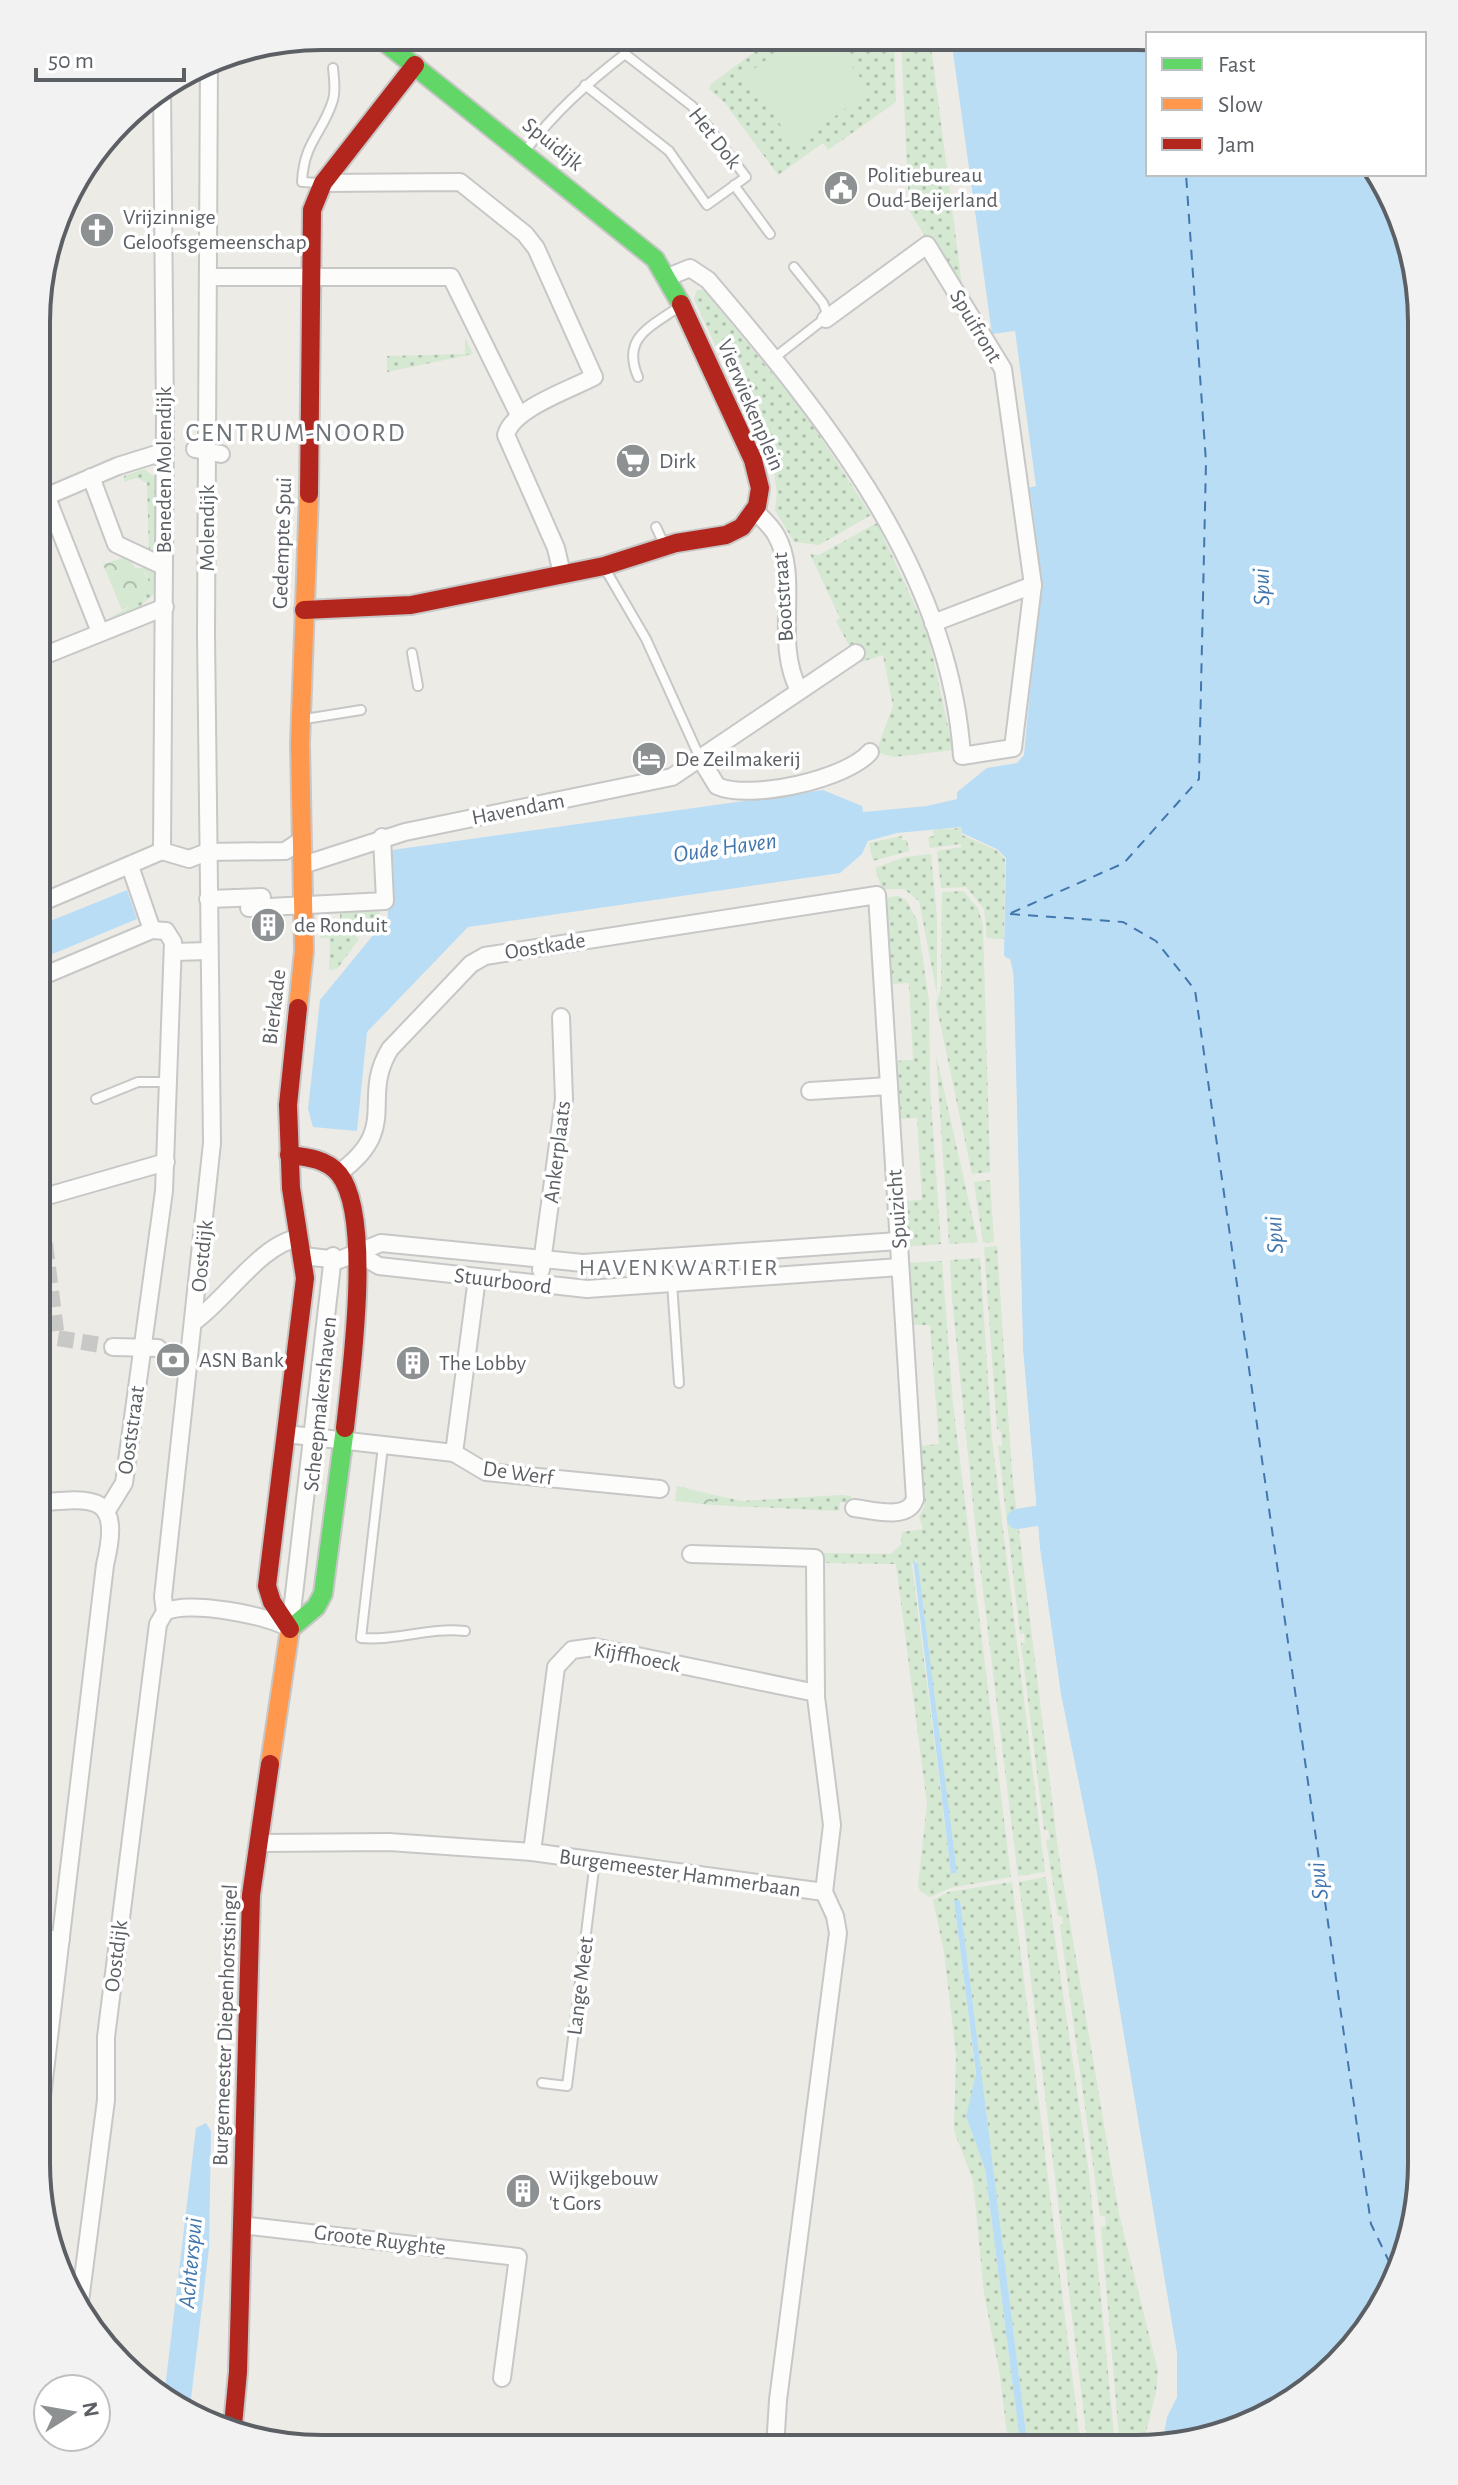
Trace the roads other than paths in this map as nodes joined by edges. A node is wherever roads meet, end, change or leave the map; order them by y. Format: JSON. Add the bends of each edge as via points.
{"nodes":[{"id":1,"x":397,"y":51,"type":"edge"},
{"id":2,"x":415,"y":65,"type":"junction"},
{"id":3,"x":333,"y":68,"type":"dead end"},
{"id":4,"x":209,"y":75,"type":"edge"},
{"id":5,"x":585,"y":85,"type":"junction"},
{"id":6,"x":162,"y":103,"type":"edge"},
{"id":7,"x":524,"y":151,"type":"junction"},
{"id":8,"x":323,"y":183,"type":"junction"},
{"id":9,"x":734,"y":185,"type":"junction"},
{"id":10,"x":770,"y":234,"type":"dead end"},
{"id":11,"x":794,"y":267,"type":"dead end"},
{"id":12,"x":209,"y":277,"type":"junction"},
{"id":13,"x":312,"y":277,"type":"junction"},
{"id":14,"x":668,"y":277,"type":"junction"},
{"id":15,"x":681,"y":306,"type":"junction"},
{"id":16,"x":826,"y":319,"type":"junction"},
{"id":17,"x":774,"y":358,"type":"junction"},
{"id":18,"x":638,"y":377,"type":"dead end"},
{"id":19,"x":519,"y":415,"type":"junction"},
{"id":20,"x":163,"y":452,"type":"junction"},
{"id":21,"x":91,"y":477,"type":"junction"},
{"id":22,"x":50,"y":495,"type":"edge"},
{"id":23,"x":755,"y":511,"type":"junction"},
{"id":24,"x":50,"y":517,"type":"edge"},
{"id":25,"x":656,"y":527,"type":"dead end"},
{"id":26,"x":666,"y":547,"type":"junction"},
{"id":27,"x":163,"y":566,"type":"junction"},
{"id":28,"x":604,"y":566,"type":"junction"},
{"id":29,"x":562,"y":574,"type":"junction"},
{"id":30,"x":1033,"y":585,"type":"junction"},
{"id":31,"x":165,"y":607,"type":"junction"},
{"id":32,"x":304,"y":610,"type":"junction"},
{"id":33,"x":933,"y":623,"type":"junction"},
{"id":34,"x":100,"y":632,"type":"junction"},
{"id":35,"x":50,"y":653,"type":"edge"},
{"id":36,"x":412,"y":653,"type":"dead end"},
{"id":37,"x":856,"y":653,"type":"dead end"},
{"id":38,"x":418,"y":686,"type":"dead end"},
{"id":39,"x":799,"y":690,"type":"junction"},
{"id":40,"x":361,"y":710,"type":"dead end"},
{"id":41,"x":300,"y":720,"type":"junction"},
{"id":42,"x":870,"y":752,"type":"dead end"},
{"id":43,"x":700,"y":758,"type":"junction"},
{"id":44,"x":382,"y":837,"type":"junction"},
{"id":45,"x":302,"y":840,"type":"junction"},
{"id":46,"x":202,"y":844,"type":"junction"},
{"id":47,"x":162,"y":851,"type":"junction"},
{"id":48,"x":303,"y":865,"type":"junction"},
{"id":49,"x":130,"y":866,"type":"junction"},
{"id":50,"x":877,"y":895,"type":"joint"},
{"id":51,"x":50,"y":899,"type":"edge"},
{"id":52,"x":208,"y":899,"type":"junction"},
{"id":53,"x":288,"y":901,"type":"junction"},
{"id":54,"x":243,"y":903,"type":"junction"},
{"id":55,"x":152,"y":930,"type":"junction"},
{"id":56,"x":209,"y":951,"type":"junction"},
{"id":57,"x":174,"y":952,"type":"junction"},
{"id":58,"x":50,"y":973,"type":"edge"},
{"id":59,"x":561,"y":1017,"type":"dead end"},
{"id":60,"x":168,"y":1082,"type":"junction"},
{"id":61,"x":889,"y":1086,"type":"junction"},
{"id":62,"x":810,"y":1091,"type":"dead end"},
{"id":63,"x":96,"y":1099,"type":"dead end"},
{"id":64,"x":289,"y":1155,"type":"junction"},
{"id":65,"x":166,"y":1162,"type":"junction"},
{"id":66,"x":339,"y":1173,"type":"junction"},
{"id":67,"x":50,"y":1195,"type":"edge"},
{"id":68,"x":898,"y":1241,"type":"junction"},
{"id":69,"x":819,"y":1246,"type":"junction"},
{"id":70,"x":301,"y":1247,"type":"junction"},
{"id":71,"x":359,"y":1254,"type":"junction"},
{"id":72,"x":671,"y":1256,"type":"junction"},
{"id":73,"x":333,"y":1258,"type":"junction"},
{"id":74,"x":542,"y":1261,"type":"junction"},
{"id":75,"x":900,"y":1267,"type":"junction"},
{"id":76,"x":820,"y":1272,"type":"junction"},
{"id":77,"x":477,"y":1278,"type":"junction"},
{"id":78,"x":672,"y":1283,"type":"junction"},
{"id":79,"x":539,"y":1285,"type":"junction"},
{"id":80,"x":195,"y":1321,"type":"junction"},
{"id":81,"x":113,"y":1347,"type":"tunnel mouth"},
{"id":82,"x":151,"y":1347,"type":"junction"},
{"id":83,"x":679,"y":1383,"type":"dead end"},
{"id":84,"x":286,"y":1434,"type":"junction"},
{"id":85,"x":312,"y":1436,"type":"junction"},
{"id":86,"x":341,"y":1439,"type":"junction"},
{"id":87,"x":383,"y":1446,"type":"junction"},
{"id":88,"x":454,"y":1453,"type":"junction"},
{"id":89,"x":660,"y":1489,"type":"dead end"},
{"id":90,"x":50,"y":1502,"type":"edge"},
{"id":91,"x":854,"y":1508,"type":"dead end"},
{"id":92,"x":106,"y":1512,"type":"junction"},
{"id":93,"x":691,"y":1554,"type":"dead end"},
{"id":94,"x":165,"y":1612,"type":"junction"},
{"id":95,"x":290,"y":1629,"type":"junction"},
{"id":96,"x":465,"y":1631,"type":"dead end"},
{"id":97,"x":816,"y":1693,"type":"junction"},
{"id":98,"x":262,"y":1843,"type":"junction"},
{"id":99,"x":532,"y":1852,"type":"junction"},
{"id":100,"x":595,"y":1861,"type":"junction"},
{"id":101,"x":824,"y":1892,"type":"junction"},
{"id":102,"x":50,"y":1939,"type":"edge"},
{"id":103,"x":61,"y":1939,"type":"junction"},
{"id":104,"x":50,"y":1991,"type":"edge"},
{"id":105,"x":542,"y":2083,"type":"dead end"},
{"id":106,"x":241,"y":2225,"type":"junction"},
{"id":107,"x":82,"y":2289,"type":"edge"},
{"id":108,"x":502,"y":2378,"type":"dead end"},
{"id":109,"x":233,"y":2420,"type":"edge"},
{"id":110,"x":776,"y":2435,"type":"edge"}],
"edges":[{"from":1,"to":2,"type":"street","name":"Spuidijk"},
{"from":2,"to":7,"type":"street","name":"Spuidijk"},
{"from":2,"to":8,"type":"street","name":"Gedempte Spui"},
{"from":3,"to":8,"type":"lane","via":[[332,103],[306,150],[302,182]]},
{"from":4,"to":12,"type":"street","name":"Molendijk"},
{"from":5,"to":7,"type":"lane","name":"Het Dok"},
{"from":5,"to":9,"type":"lane","name":"Het Dok","via":[[669,151],[707,205]]},
{"from":5,"to":9,"type":"lane","name":"Het Dok","via":[[625,54],[692,106],[746,177]]},
{"from":6,"to":20,"type":"street","name":"Beneden Molendijk"},
{"from":7,"to":14,"type":"street","name":"Spuidijk","via":[[640,245]]},
{"from":8,"to":13,"type":"street","name":"Gedempte Spui","via":[[312,210]]},
{"from":8,"to":19,"type":"street","via":[[460,182],[529,238],[594,377]]},
{"from":9,"to":10,"type":"lane"},
{"from":11,"to":16,"type":"lane","via":[[823,303]]},
{"from":12,"to":13,"type":"street"},
{"from":12,"to":46,"type":"street","name":"Molendijk","via":[[201,603],[213,634]]},
{"from":13,"to":19,"type":"street","via":[[451,277]]},
{"from":13,"to":32,"type":"street","name":"Gedempte Spui"},
{"from":14,"to":15,"type":"street","name":"Spuidijk"},
{"from":14,"to":17,"type":"street","name":"Spuifront","via":[[687,267],[699,271]]},
{"from":15,"to":18,"type":"lane","via":[[636,341],[631,354]]},
{"from":15,"to":23,"type":"street","name":"Vierwiekenplein","via":[[755,467],[760,488]]},
{"from":16,"to":17,"type":"lane"},
{"from":16,"to":30,"type":"street","name":"Spuifront","via":[[927,245],[1003,369]]},
{"from":17,"to":33,"type":"street","name":"Spuifront","via":[[875,502]]},
{"from":19,"to":29,"type":"street","via":[[509,424],[506,440],[556,548]]},
{"from":20,"to":21,"type":"street"},
{"from":20,"to":27,"type":"street","name":"Beneden Molendijk"},
{"from":21,"to":22,"type":"street"},
{"from":21,"to":27,"type":"street","via":[[116,544]]},
{"from":23,"to":26,"type":"street","via":[[729,534]]},
{"from":23,"to":39,"type":"street","name":"Bootstraat","via":[[782,550],[786,644]]},
{"from":24,"to":34,"type":"street"},
{"from":25,"to":26,"type":"lane"},
{"from":26,"to":28,"type":"street"},
{"from":27,"to":31,"type":"street","name":"Beneden Molendijk"},
{"from":28,"to":29,"type":"street"},
{"from":28,"to":43,"type":"lane","via":[[649,646]]},
{"from":29,"to":32,"type":"street","via":[[406,608]]},
{"from":30,"to":33,"type":"street"},
{"from":30,"to":33,"type":"street","name":"Spuifront","via":[[1013,748],[962,756],[954,695]]},
{"from":31,"to":34,"type":"street"},
{"from":31,"to":47,"type":"street","name":"Beneden Molendijk"},
{"from":32,"to":41,"type":"street","name":"Gedempte Spui"},
{"from":34,"to":35,"type":"street"},
{"from":36,"to":38,"type":"lane"},
{"from":37,"to":39,"type":"street"},
{"from":39,"to":43,"type":"street","name":"Havendam"},
{"from":40,"to":41,"type":"lane"},
{"from":41,"to":45,"type":"street","name":"Gedempte Spui"},
{"from":42,"to":43,"type":"street","via":[[856,766],[830,777],[740,790],[717,786]]},
{"from":43,"to":44,"type":"street","name":"Havendam","via":[[664,779]]},
{"from":44,"to":48,"type":"street","name":"Havendam"},
{"from":44,"to":53,"type":"street","via":[[385,901]]},
{"from":45,"to":46,"type":"street","via":[[285,851]]},
{"from":45,"to":48,"type":"street","name":"Gedempte Spui"},
{"from":46,"to":47,"type":"street","via":[[189,859]]},
{"from":46,"to":52,"type":"street","name":"Molendijk"},
{"from":47,"to":49,"type":"street"},
{"from":48,"to":53,"type":"street","name":"Bierkade"},
{"from":49,"to":51,"type":"street"},
{"from":49,"to":55,"type":"street"},
{"from":50,"to":61,"type":"street","name":"Spuizicht"},
{"from":50,"to":66,"type":"street","name":"Oostkade","via":[[481,958],[394,1042],[381,1068],[372,1141]]},
{"from":52,"to":54,"type":"street"},
{"from":52,"to":56,"type":"street","name":"Oostdijk"},
{"from":53,"to":54,"type":"street"},
{"from":53,"to":54,"type":"street"},
{"from":53,"to":64,"type":"street","name":"Bierkade","via":[[304,963],[288,1084]]},
{"from":55,"to":57,"type":"street","via":[[168,932]]},
{"from":55,"to":58,"type":"street"},
{"from":56,"to":57,"type":"street"},
{"from":56,"to":80,"type":"street","name":"Oostdijk","via":[[212,1143]]},
{"from":57,"to":60,"type":"street","name":"Ooststraat"},
{"from":59,"to":74,"type":"street","name":"Ankerplaats","via":[[564,1099]]},
{"from":60,"to":63,"type":"lane","via":[[138,1082]]},
{"from":60,"to":65,"type":"street","name":"Ooststraat"},
{"from":61,"to":62,"type":"street"},
{"from":61,"to":68,"type":"street","name":"Spuizicht"},
{"from":64,"to":66,"type":"street","via":[[317,1159]]},
{"from":64,"to":70,"type":"street","name":"Bierkade"},
{"from":65,"to":67,"type":"street"},
{"from":65,"to":82,"type":"street","name":"Ooststraat"},
{"from":66,"to":71,"type":"street","name":"Scheepmakershaven","via":[[350,1194]]},
{"from":68,"to":69,"type":"street"},
{"from":68,"to":75,"type":"street","name":"Spuizicht"},
{"from":69,"to":72,"type":"street"},
{"from":69,"to":76,"type":"street"},
{"from":70,"to":73,"type":"street"},
{"from":70,"to":80,"type":"street","via":[[270,1249]]},
{"from":70,"to":84,"type":"street","name":"Scheepmakershaven","via":[[304,1284]]},
{"from":71,"to":73,"type":"street"},
{"from":71,"to":74,"type":"street","via":[[381,1243]]},
{"from":71,"to":77,"type":"street","name":"Stuurboord","via":[[379,1266]]},
{"from":71,"to":86,"type":"street","name":"Scheepmakershaven"},
{"from":72,"to":74,"type":"street"},
{"from":72,"to":78,"type":"street"},
{"from":73,"to":85,"type":"street","name":"Scheepmakershaven"},
{"from":74,"to":79,"type":"street","name":"Ankerplaats"},
{"from":75,"to":76,"type":"street","name":"Stuurboord"},
{"from":75,"to":91,"type":"street","name":"Spuizicht","via":[[915,1499],[899,1512]]},
{"from":76,"to":78,"type":"street","name":"Stuurboord"},
{"from":77,"to":79,"type":"street","name":"Stuurboord"},
{"from":77,"to":88,"type":"street"},
{"from":78,"to":79,"type":"street","name":"Stuurboord","via":[[587,1289]]},
{"from":78,"to":83,"type":"lane"},
{"from":80,"to":94,"type":"street","name":"Oostdijk","via":[[186,1350]]},
{"from":81,"to":82,"type":"street"},
{"from":82,"to":92,"type":"street","name":"Ooststraat","via":[[124,1483]]},
{"from":84,"to":85,"type":"street","name":"De Werf"},
{"from":84,"to":95,"type":"street","name":"Scheepmakershaven","via":[[267,1586]]},
{"from":85,"to":86,"type":"street","name":"De Werf"},
{"from":85,"to":95,"type":"street","name":"Scheepmakershaven"},
{"from":86,"to":87,"type":"street","name":"De Werf"},
{"from":86,"to":95,"type":"street","name":"Scheepmakershaven","via":[[323,1594]]},
{"from":87,"to":88,"type":"street","name":"De Werf"},
{"from":87,"to":96,"type":"lane","via":[[361,1638],[385,1640],[439,1628]]},
{"from":88,"to":89,"type":"street","name":"De Werf","via":[[486,1472]]},
{"from":90,"to":92,"type":"street","via":[[86,1500]]},
{"from":92,"to":103,"type":"street","via":[[112,1540]]},
{"from":93,"to":97,"type":"street","via":[[815,1558]]},
{"from":94,"to":95,"type":"street","via":[[179,1607],[268,1617]]},
{"from":94,"to":107,"type":"street","name":"Oostdijk","via":[[158,1624],[105,2048],[106,2100]]},
{"from":95,"to":98,"type":"street","name":"Burgemeester Diepenhorstsingel"},
{"from":97,"to":99,"type":"street","name":"Kijffhoeck","via":[[594,1647],[568,1652],[556,1667]]},
{"from":97,"to":101,"type":"street","via":[[832,1825]]},
{"from":98,"to":99,"type":"street","name":"Burgemeester Hammerbaan","via":[[389,1842]]},
{"from":98,"to":106,"type":"street","name":"Burgemeester Diepenhorstsingel","via":[[251,1895]]},
{"from":99,"to":100,"type":"street","name":"Burgemeester Hammerbaan"},
{"from":100,"to":101,"type":"street","name":"Burgemeester Hammerbaan"},
{"from":100,"to":105,"type":"lane","name":"Lange Meet","via":[[567,2086]]},
{"from":101,"to":110,"type":"street","name":"Burgemeester Hammerbaan","via":[[838,1933]]},
{"from":102,"to":103,"type":"street"},
{"from":103,"to":104,"type":"street"},
{"from":106,"to":108,"type":"street","name":"Groote Ruyghte","via":[[518,2257]]},
{"from":106,"to":109,"type":"street","name":"Burgemeester Diepenhorstsingel"}]}
